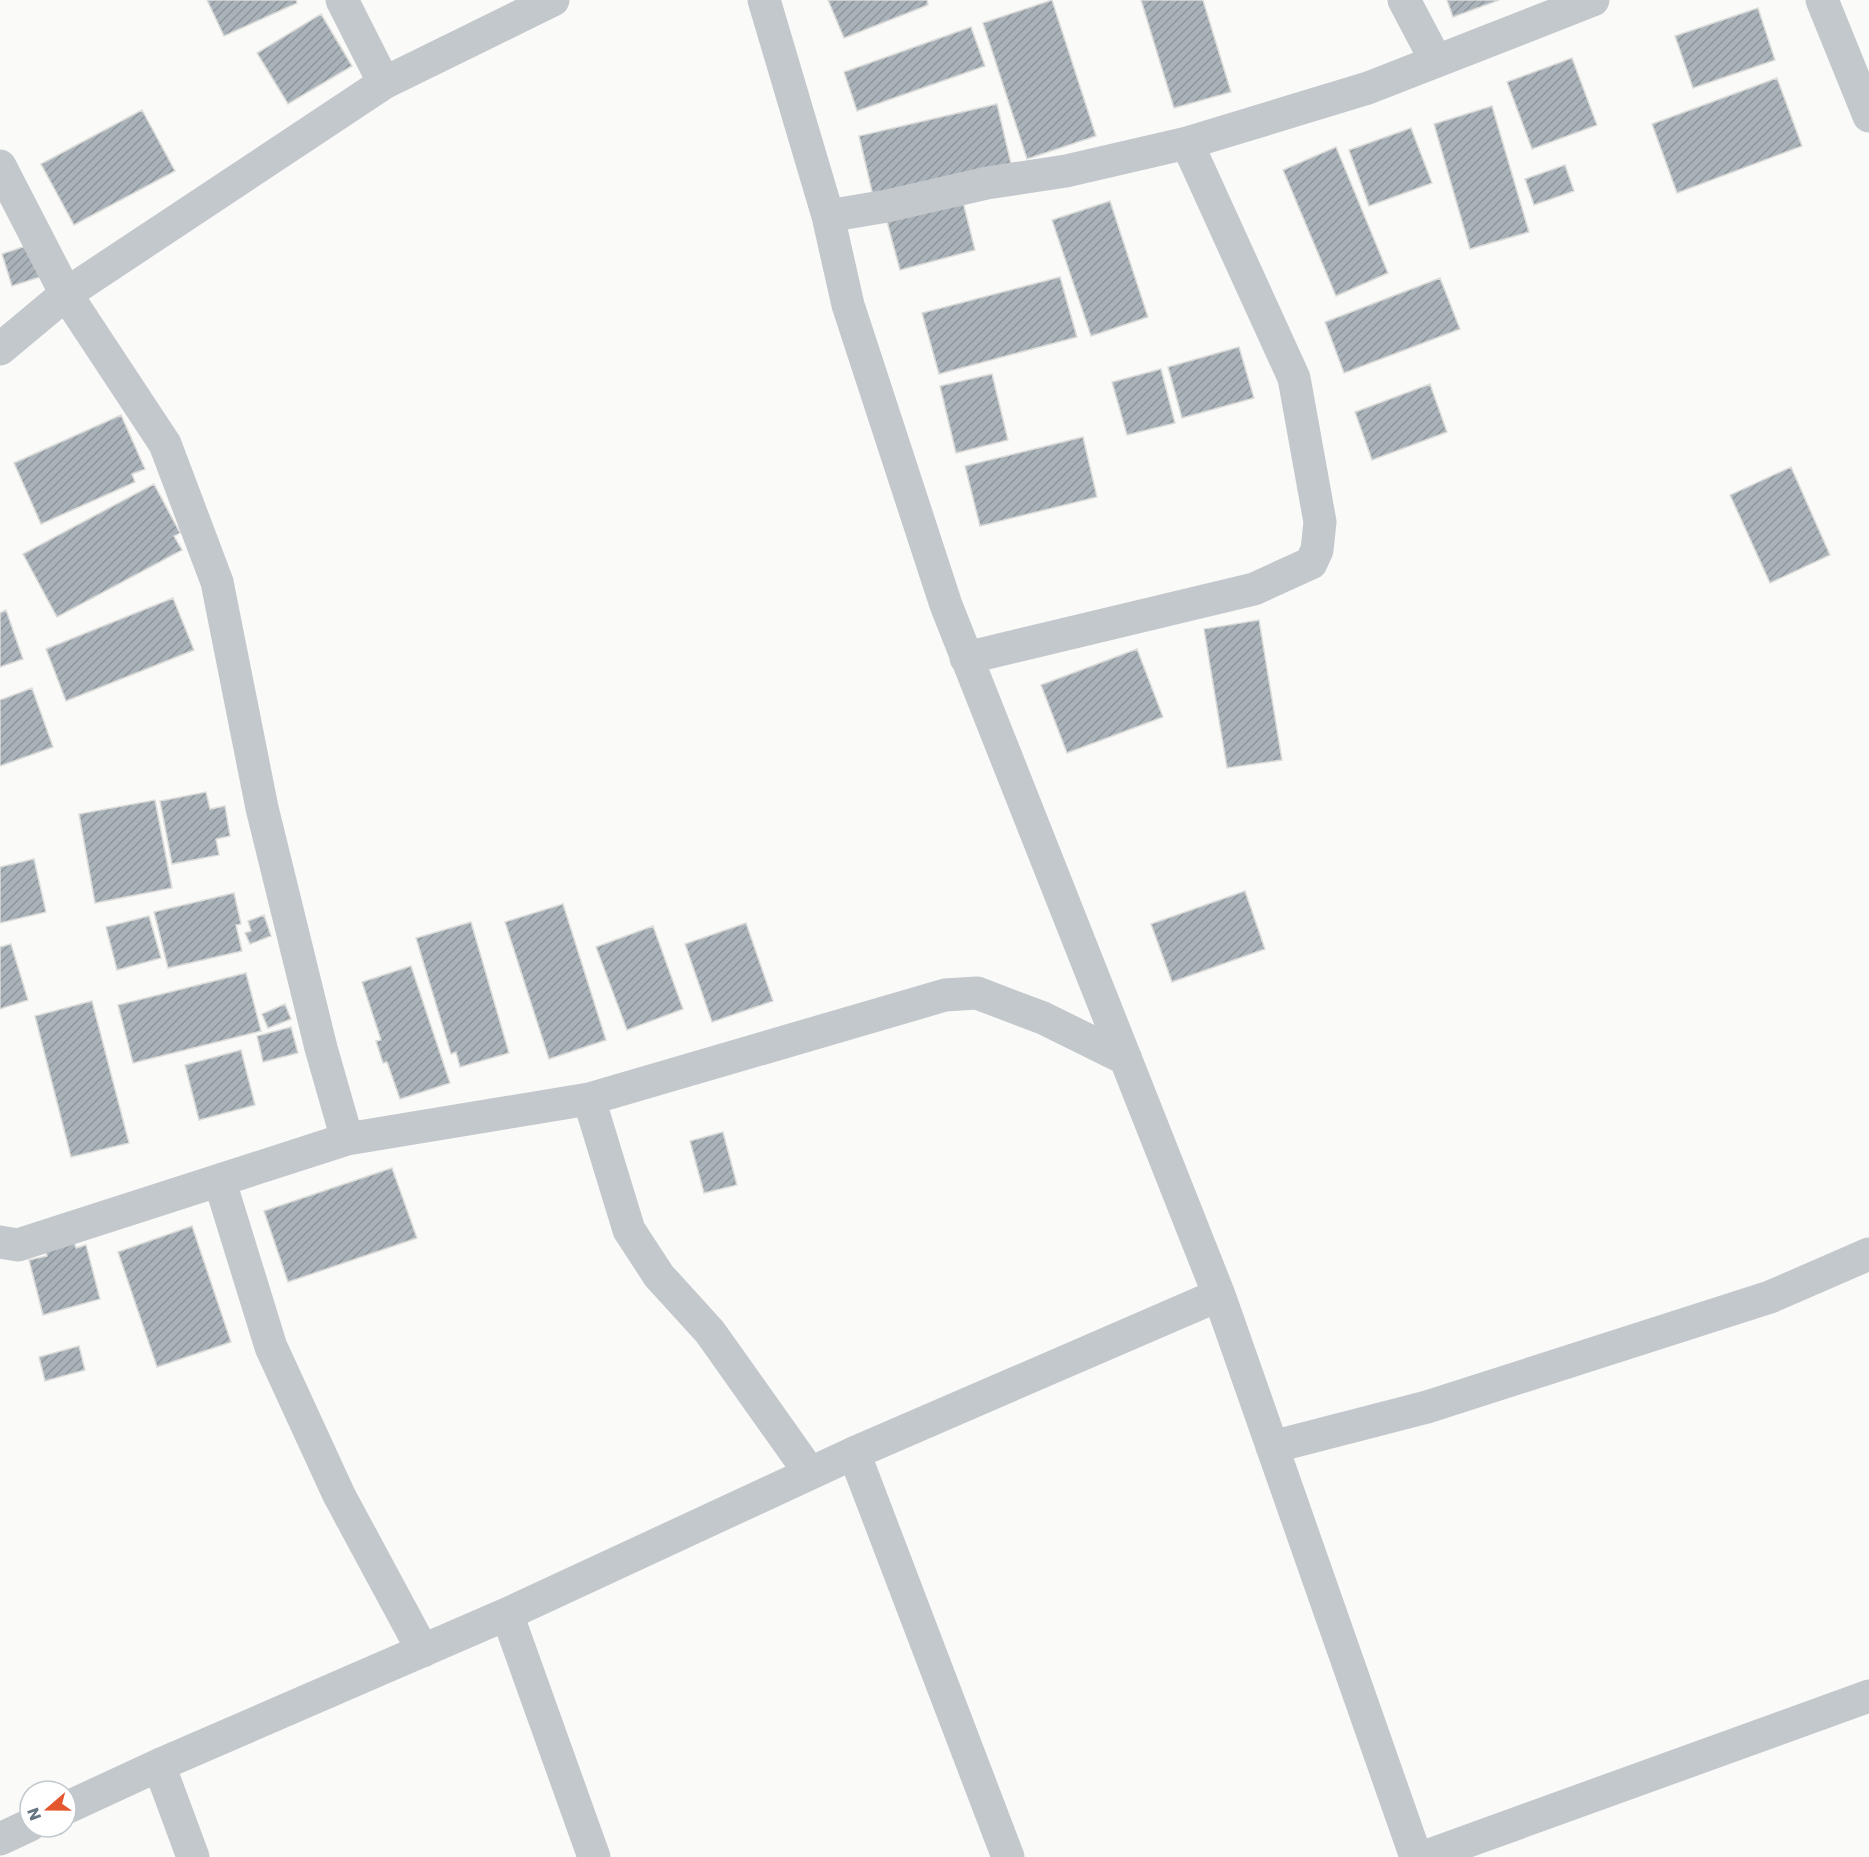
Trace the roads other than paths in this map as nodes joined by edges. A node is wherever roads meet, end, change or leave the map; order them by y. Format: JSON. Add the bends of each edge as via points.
{"nodes":[{"id":1,"x":342,"y":0,"type":"edge"},
{"id":2,"x":553,"y":0,"type":"edge"},
{"id":3,"x":764,"y":0,"type":"edge"},
{"id":4,"x":1404,"y":0,"type":"edge"},
{"id":5,"x":1593,"y":0,"type":"edge"},
{"id":6,"x":1822,"y":0,"type":"edge"},
{"id":7,"x":1857,"y":52,"type":"edge"},
{"id":8,"x":1435,"y":59,"type":"junction"},
{"id":9,"x":384,"y":83,"type":"junction"},
{"id":10,"x":1869,"y":116,"type":"edge"},
{"id":11,"x":1187,"y":143,"type":"junction"},
{"id":12,"x":0,"y":166,"type":"edge"},
{"id":13,"x":828,"y":216,"type":"junction"},
{"id":14,"x":66,"y":294,"type":"junction"},
{"id":15,"x":0,"y":349,"type":"edge"},
{"id":16,"x":966,"y":658,"type":"junction"},
{"id":17,"x":1126,"y":1059,"type":"junction"},
{"id":18,"x":589,"y":1099,"type":"junction"},
{"id":19,"x":347,"y":1138,"type":"junction"},
{"id":20,"x":220,"y":1182,"type":"junction"},
{"id":21,"x":0,"y":1242,"type":"edge"},
{"id":22,"x":1869,"y":1254,"type":"edge"},
{"id":23,"x":1219,"y":1295,"type":"junction"},
{"id":24,"x":1272,"y":1446,"type":"junction"},
{"id":25,"x":854,"y":1453,"type":"junction"},
{"id":26,"x":810,"y":1473,"type":"junction"},
{"id":27,"x":507,"y":1614,"type":"junction"},
{"id":28,"x":423,"y":1651,"type":"junction"},
{"id":29,"x":1869,"y":1696,"type":"edge"},
{"id":30,"x":159,"y":1765,"type":"junction"},
{"id":31,"x":78,"y":1802,"type":"edge"},
{"id":32,"x":18,"y":1831,"type":"edge"},
{"id":33,"x":0,"y":1839,"type":"edge"},
{"id":34,"x":193,"y":1857,"type":"edge"},
{"id":35,"x":594,"y":1857,"type":"edge"},
{"id":36,"x":1008,"y":1857,"type":"edge"},
{"id":37,"x":1416,"y":1857,"type":"edge"},
{"id":38,"x":1424,"y":1857,"type":"edge"}],
"edges":[{"from":1,"to":9,"type":"street"},
{"from":2,"to":9,"type":"street"},
{"from":3,"to":13,"type":"street"},
{"from":4,"to":8,"type":"street"},
{"from":5,"to":8,"type":"street"},
{"from":6,"to":7,"type":"street"},
{"from":7,"to":10,"type":"street"},
{"from":8,"to":11,"type":"street","via":[[1368,88]]},
{"from":9,"to":14,"type":"street"},
{"from":11,"to":13,"type":"street","via":[[1066,171]]},
{"from":11,"to":16,"type":"street","via":[[1294,378],[1320,522],[1317,550],[1311,563],[1299,571],[1254,589]]},
{"from":12,"to":14,"type":"street"},
{"from":13,"to":16,"type":"street","via":[[848,305]]},
{"from":14,"to":15,"type":"street"},
{"from":14,"to":19,"type":"street","via":[[165,444],[217,582],[262,808]]},
{"from":16,"to":17,"type":"street"},
{"from":17,"to":18,"type":"street","via":[[1043,1018],[977,993],[945,995]]},
{"from":17,"to":23,"type":"street"},
{"from":18,"to":19,"type":"street"},
{"from":18,"to":26,"type":"street","via":[[629,1230],[659,1276],[710,1332]]},
{"from":19,"to":20,"type":"street"},
{"from":20,"to":21,"type":"street","via":[[18,1245]]},
{"from":20,"to":28,"type":"street","via":[[271,1347],[339,1495]]},
{"from":22,"to":24,"type":"street","via":[[1770,1297],[1461,1397]]},
{"from":23,"to":24,"type":"street"},
{"from":23,"to":25,"type":"street"},
{"from":24,"to":37,"type":"street"},
{"from":25,"to":26,"type":"street"},
{"from":25,"to":36,"type":"street"},
{"from":26,"to":27,"type":"street"},
{"from":27,"to":28,"type":"street"},
{"from":27,"to":35,"type":"street"},
{"from":28,"to":30,"type":"street"},
{"from":29,"to":38,"type":"street"},
{"from":30,"to":31,"type":"street"},
{"from":30,"to":34,"type":"street"},
{"from":32,"to":33,"type":"street"}]}
